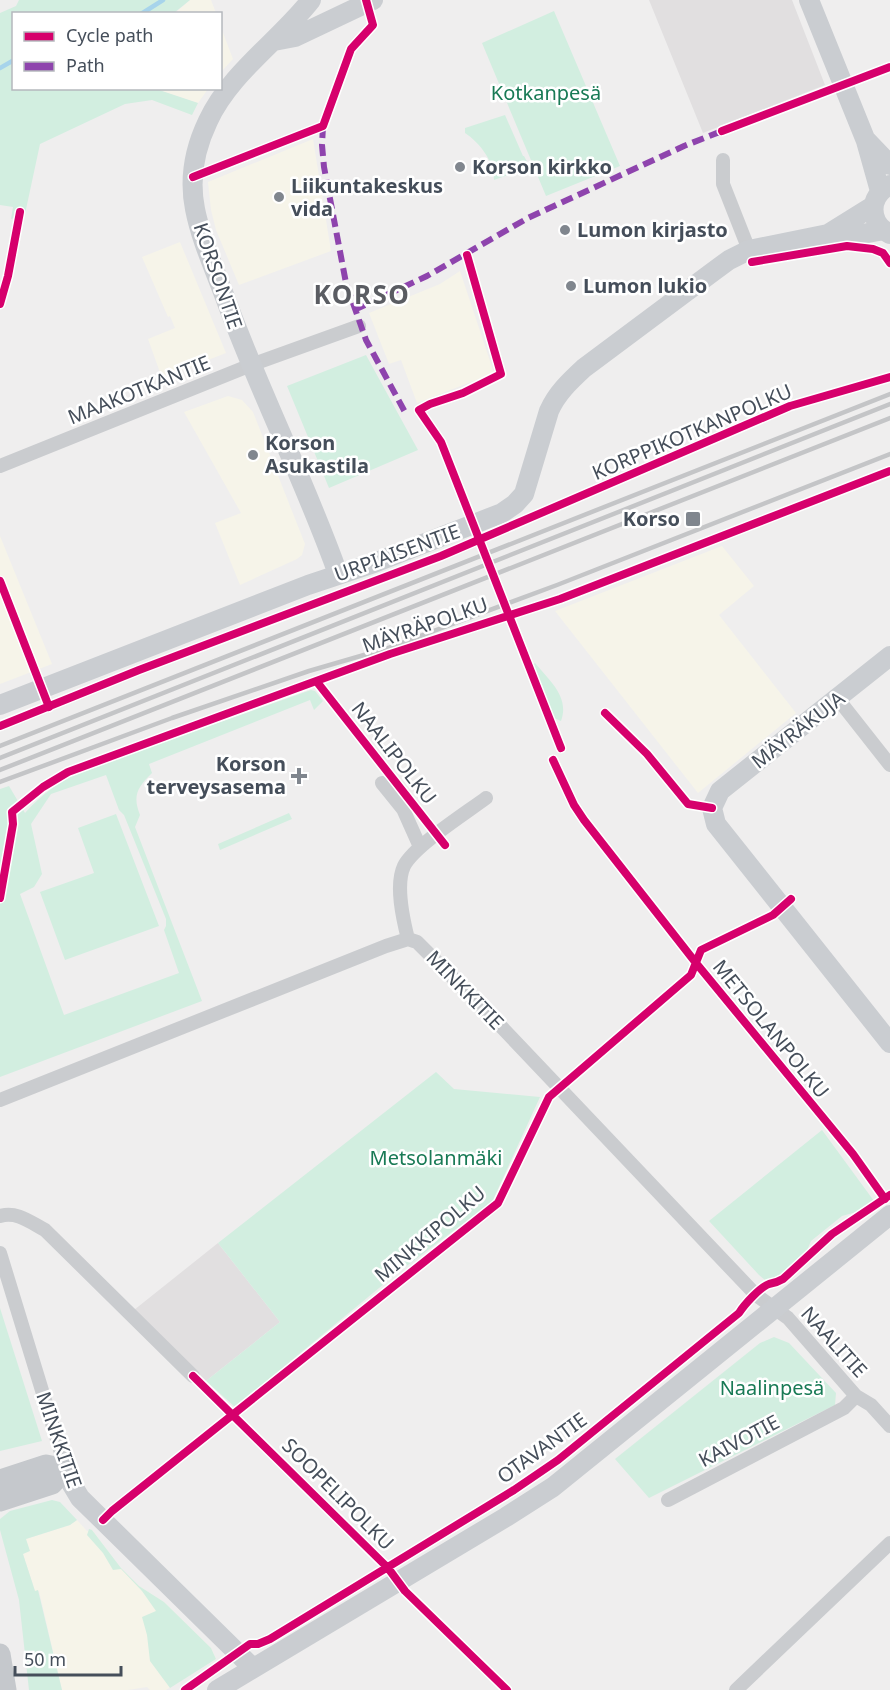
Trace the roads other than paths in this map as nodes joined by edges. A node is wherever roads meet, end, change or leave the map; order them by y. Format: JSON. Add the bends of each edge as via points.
{"nodes":[{"id":1,"x":311,"y":0,"type":"edge"},
{"id":2,"x":338,"y":0,"type":"edge"},
{"id":3,"x":809,"y":0,"type":"edge"},
{"id":4,"x":366,"y":3,"type":"edge"},
{"id":5,"x":274,"y":41,"type":"junction"},
{"id":6,"x":866,"y":141,"type":"junction"},
{"id":7,"x":723,"y":160,"type":"dead end"},
{"id":8,"x":890,"y":165,"type":"edge"},
{"id":9,"x":881,"y":194,"type":"edge"},
{"id":10,"x":887,"y":232,"type":"edge"},
{"id":11,"x":828,"y":234,"type":"junction"},
{"id":12,"x":749,"y":250,"type":"junction"},
{"id":13,"x":359,"y":326,"type":"dead end"},
{"id":14,"x":251,"y":365,"type":"junction"},
{"id":15,"x":0,"y":466,"type":"edge"},
{"id":16,"x":338,"y":574,"type":"junction"},
{"id":17,"x":890,"y":656,"type":"edge"},
{"id":18,"x":838,"y":699,"type":"junction"},
{"id":19,"x":0,"y":705,"type":"edge"},
{"id":20,"x":890,"y":765,"type":"edge"},
{"id":21,"x":382,"y":783,"type":"dead end"},
{"id":22,"x":486,"y":798,"type":"dead end"},
{"id":23,"x":420,"y":847,"type":"junction"},
{"id":24,"x":408,"y":939,"type":"junction"},
{"id":25,"x":890,"y":1043,"type":"edge"},
{"id":26,"x":0,"y":1100,"type":"edge"},
{"id":27,"x":0,"y":1215,"type":"edge"},
{"id":28,"x":890,"y":1215,"type":"edge"},
{"id":29,"x":0,"y":1253,"type":"edge"},
{"id":30,"x":774,"y":1308,"type":"junction"},
{"id":31,"x":194,"y":1376,"type":"dead end"},
{"id":32,"x":856,"y":1396,"type":"junction"},
{"id":33,"x":890,"y":1426,"type":"edge"},
{"id":34,"x":66,"y":1469,"type":"junction"},
{"id":35,"x":0,"y":1479,"type":"edge"},
{"id":36,"x":668,"y":1500,"type":"dead end"},
{"id":37,"x":0,"y":1501,"type":"edge"},
{"id":38,"x":890,"y":1543,"type":"edge"},
{"id":39,"x":0,"y":1654,"type":"edge"},
{"id":40,"x":253,"y":1668,"type":"junction"},
{"id":41,"x":3,"y":1681,"type":"edge"},
{"id":42,"x":217,"y":1690,"type":"edge"},
{"id":43,"x":736,"y":1690,"type":"edge"}],
"edges":[{"from":1,"to":5,"type":"main road","name":"KORSONTIE"},
{"from":2,"to":4,"type":"main road"},
{"from":3,"to":6,"type":"main road"},
{"from":4,"to":5,"type":"main road","via":[[295,37]]},
{"from":5,"to":14,"type":"main road","name":"KORSONTIE","via":[[241,74],[213,111],[201,138],[193,177],[195,209],[206,245]]},
{"from":6,"to":8,"type":"main road"},
{"from":6,"to":9,"type":"main road"},
{"from":7,"to":12,"type":"street","via":[[723,184]]},
{"from":9,"to":10,"type":"main road","name":"URPIAISENTIE","via":[[874,218]]},
{"from":9,"to":11,"type":"main road","name":"URPIAISENTIE"},
{"from":10,"to":11,"type":"main road","name":"URPIAISENTIE"},
{"from":11,"to":12,"type":"main road","name":"URPIAISENTIE"},
{"from":12,"to":16,"type":"main road","name":"URPIAISENTIE","via":[[714,271],[565,386],[554,399],[529,483],[515,504],[487,520]]},
{"from":13,"to":14,"type":"street","name":"MAAKOTKANTIE"},
{"from":14,"to":15,"type":"street","name":"MAAKOTKANTIE"},
{"from":14,"to":16,"type":"main road","name":"KORSONTIE"},
{"from":16,"to":19,"type":"main road","name":"URPIAISENTIE"},
{"from":17,"to":18,"type":"main road","name":"MÄYRÄKUJA"},
{"from":18,"to":20,"type":"street"},
{"from":18,"to":25,"type":"main road","name":"MÄYRÄKUJA","via":[[720,791],[712,808],[716,824]]},
{"from":21,"to":23,"type":"street","name":"NAALIPOLKU","via":[[403,809]]},
{"from":22,"to":23,"type":"street"},
{"from":23,"to":24,"type":"street","via":[[404,867],[400,892]]},
{"from":24,"to":26,"type":"street","name":"MINKKITIE"},
{"from":24,"to":30,"type":"street","name":"MINKKITIE","via":[[426,949],[756,1295]]},
{"from":27,"to":31,"type":"street","via":[[17,1215],[45,1230]]},
{"from":28,"to":30,"type":"main road","name":"OTAVANTIE"},
{"from":29,"to":34,"type":"street","name":"MINKKITIE"},
{"from":30,"to":32,"type":"street","name":"NAALITIE","via":[[788,1318]]},
{"from":30,"to":40,"type":"main road","name":"OTAVANTIE","via":[[553,1487]]},
{"from":32,"to":33,"type":"street","name":"NAALITIE","via":[[871,1405]]},
{"from":32,"to":36,"type":"street","name":"KAIVOTIE","via":[[844,1408]]},
{"from":34,"to":35,"type":"main road","via":[[45,1465]]},
{"from":34,"to":37,"type":"main road","via":[[52,1484]]},
{"from":34,"to":40,"type":"main road","name":"MINKKITIE","via":[[80,1498]]},
{"from":38,"to":43,"type":"street"},
{"from":39,"to":41,"type":"main road"},
{"from":40,"to":42,"type":"main road","name":"OTAVANTIE"}]}
